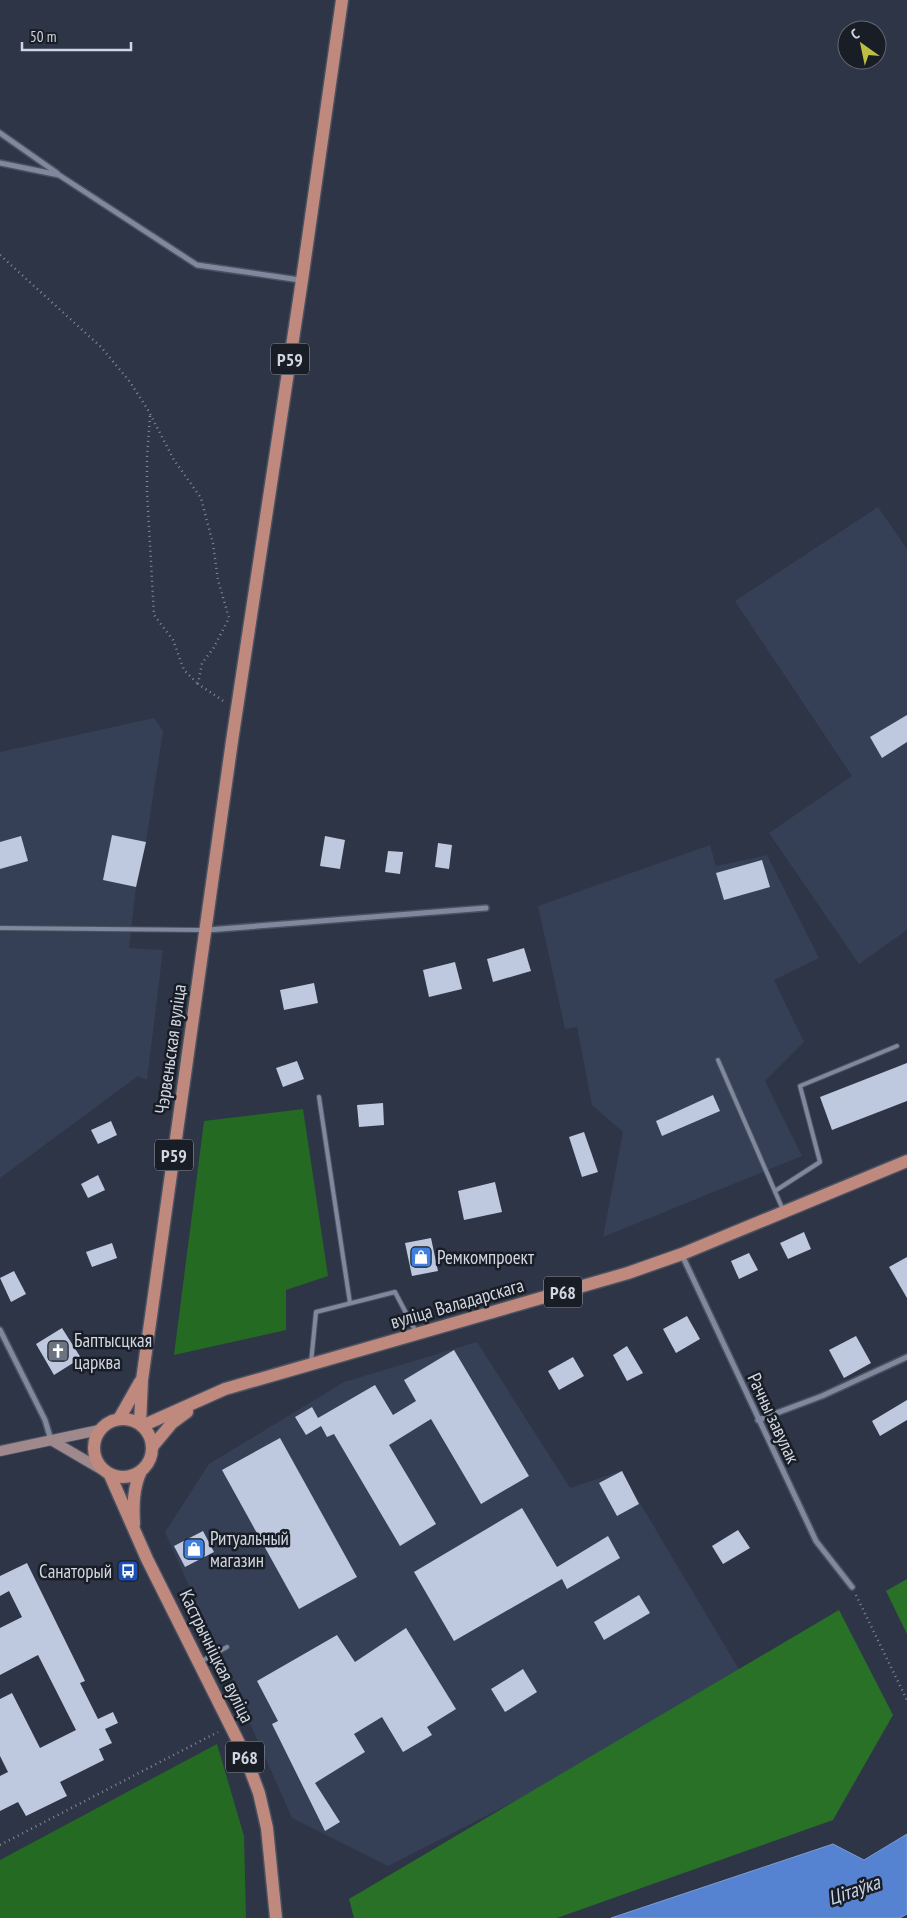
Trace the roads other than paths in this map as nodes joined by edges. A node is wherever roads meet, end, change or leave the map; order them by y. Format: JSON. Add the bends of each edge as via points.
{"nodes":[{"id":1,"x":342,"y":0,"type":"edge"},
{"id":2,"x":0,"y":133,"type":"edge"},
{"id":3,"x":0,"y":163,"type":"edge"},
{"id":4,"x":59,"y":175,"type":"junction"},
{"id":5,"x":302,"y":280,"type":"junction"},
{"id":6,"x":486,"y":908,"type":"dead end"},
{"id":7,"x":0,"y":928,"type":"edge"},
{"id":8,"x":206,"y":930,"type":"junction"},
{"id":9,"x":897,"y":1046,"type":"dead end"},
{"id":10,"x":718,"y":1060,"type":"dead end"},
{"id":11,"x":319,"y":1097,"type":"dead end"},
{"id":12,"x":907,"y":1161,"type":"edge"},
{"id":13,"x":775,"y":1191,"type":"junction"},
{"id":14,"x":784,"y":1212,"type":"junction"},
{"id":15,"x":682,"y":1254,"type":"junction"},
{"id":16,"x":350,"y":1303,"type":"junction"},
{"id":17,"x":0,"y":1330,"type":"edge"},
{"id":18,"x":417,"y":1334,"type":"junction"},
{"id":19,"x":907,"y":1357,"type":"edge"},
{"id":20,"x":310,"y":1365,"type":"junction"},
{"id":21,"x":142,"y":1380,"type":"junction"},
{"id":22,"x":210,"y":1395,"type":"junction"},
{"id":23,"x":119,"y":1419,"type":"junction"},
{"id":24,"x":758,"y":1420,"type":"junction"},
{"id":25,"x":141,"y":1425,"type":"junction"},
{"id":26,"x":99,"y":1430,"type":"junction"},
{"id":27,"x":50,"y":1440,"type":"junction"},
{"id":28,"x":152,"y":1447,"type":"junction"},
{"id":29,"x":0,"y":1451,"type":"edge"},
{"id":30,"x":142,"y":1471,"type":"junction"},
{"id":31,"x":107,"y":1473,"type":"junction"},
{"id":32,"x":135,"y":1532,"type":"junction"},
{"id":33,"x":852,"y":1587,"type":"road end"},
{"id":34,"x":226,"y":1647,"type":"dead end"},
{"id":35,"x":199,"y":1663,"type":"junction"},
{"id":36,"x":276,"y":1918,"type":"edge"}],
"edges":[{"from":1,"to":5,"type":"main road","number":"Р59"},
{"from":2,"to":4,"type":"street"},
{"from":3,"to":4,"type":"street"},
{"from":4,"to":5,"type":"street","via":[[197,265]]},
{"from":5,"to":8,"type":"main road","number":"Р59"},
{"from":6,"to":8,"type":"street"},
{"from":7,"to":8,"type":"lane"},
{"from":8,"to":21,"type":"main road","name":"Чэрвеньская вуліца","number":"Р59"},
{"from":9,"to":13,"type":"lane","via":[[800,1086],[820,1162]]},
{"from":10,"to":13,"type":"lane"},
{"from":11,"to":16,"type":"lane"},
{"from":12,"to":14,"type":"main road","name":"вуліца Валадарскага","number":"Р68"},
{"from":13,"to":14,"type":"lane"},
{"from":14,"to":15,"type":"main road","name":"вуліца Валадарскага","number":"Р68"},
{"from":15,"to":18,"type":"main road","name":"вуліца Валадарскага","number":"Р68","via":[[628,1273]]},
{"from":15,"to":24,"type":"street","name":"Рачны завулак"},
{"from":16,"to":18,"type":"lane","via":[[395,1292]]},
{"from":16,"to":20,"type":"lane","via":[[316,1312]]},
{"from":17,"to":27,"type":"street","via":[[45,1420]]},
{"from":18,"to":20,"type":"main road","name":"вуліца Валадарскага","number":"Р68"},
{"from":19,"to":24,"type":"street","via":[[822,1396]]},
{"from":20,"to":22,"type":"main road","name":"вуліца Валадарскага","number":"Р68"},
{"from":21,"to":23,"type":"main road","name":"Чэрвеньская вуліца","number":"Р59"},
{"from":21,"to":25,"type":"main road","name":"Чэрвеньская вуліца","number":"Р59"},
{"from":22,"to":25,"type":"main road","name":"вуліца Валадарскага","number":"Р68"},
{"from":22,"to":28,"type":"main road","name":"вуліца Валадарскага","number":"Р68","via":[[172,1422]]},
{"from":23,"to":25,"type":"main road"},
{"from":23,"to":26,"type":"main road"},
{"from":24,"to":33,"type":"street","name":"Рачны завулак","via":[[816,1541]]},
{"from":25,"to":28,"type":"main road","via":[[149,1435]]},
{"from":26,"to":27,"type":"street"},
{"from":26,"to":31,"type":"main road","number":"Р68","via":[[93,1452],[99,1466]]},
{"from":27,"to":29,"type":"street"},
{"from":27,"to":31,"type":"street"},
{"from":28,"to":30,"type":"main road","number":"Р68","via":[[150,1460]]},
{"from":30,"to":31,"type":"main road","via":[[126,1478]]},
{"from":30,"to":32,"type":"main road","name":"Кастрычніцкая вуліца","number":"Р68","via":[[133,1503]]},
{"from":31,"to":32,"type":"main road","name":"Кастрычніцкая вуліца","number":"Р68"},
{"from":32,"to":35,"type":"main road","name":"Кастрычніцкая вуліца","number":"Р68"},
{"from":34,"to":35,"type":"lane"},
{"from":35,"to":36,"type":"main road","name":"Кастрычніцкая вуліца","number":"Р68","via":[[244,1754],[259,1793],[267,1828]]}]}
